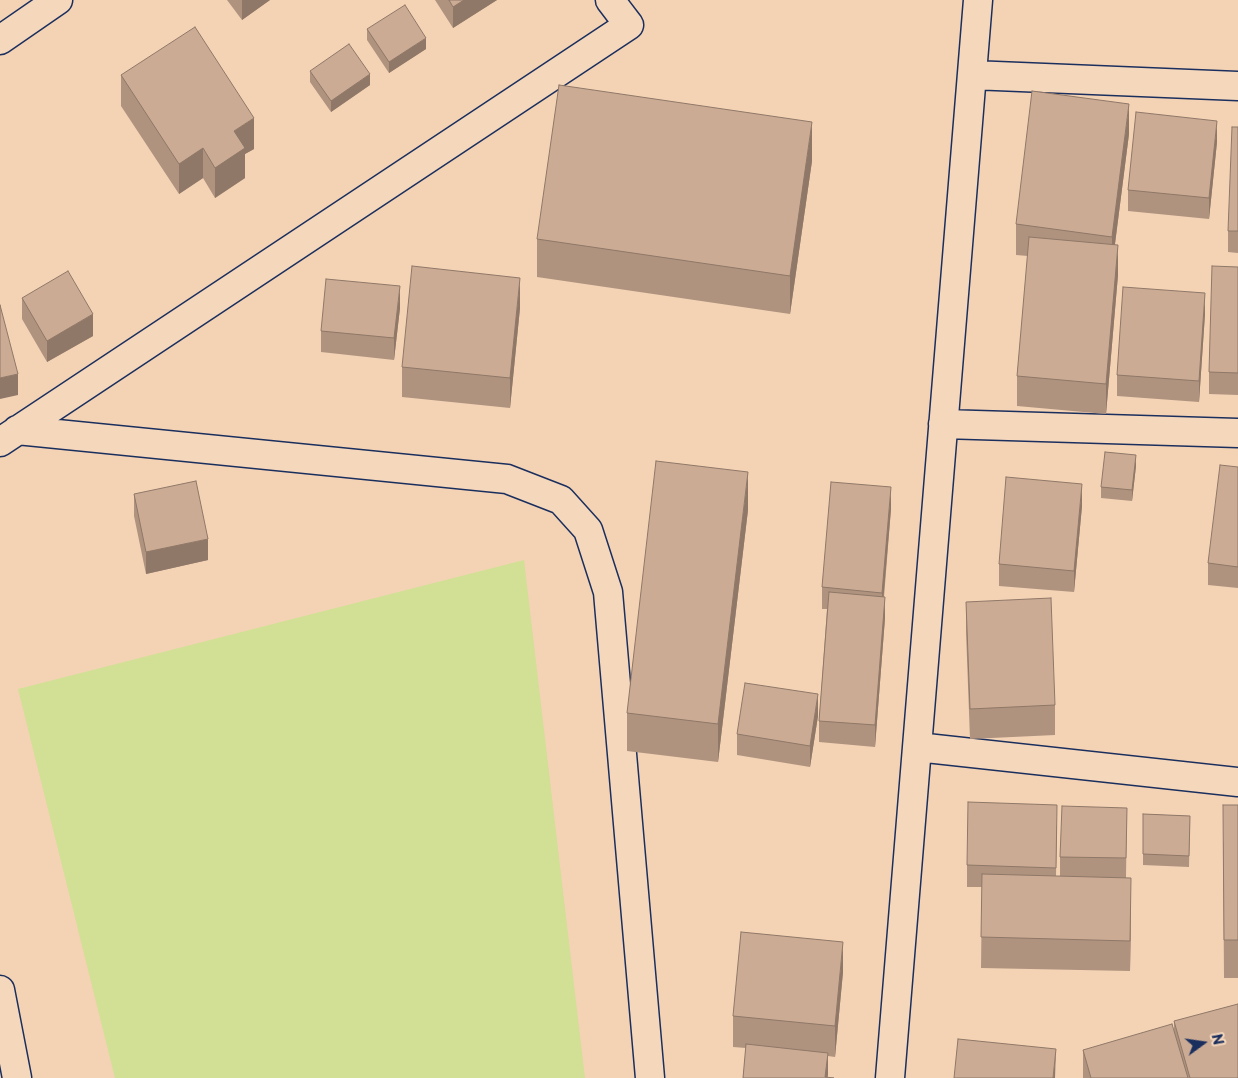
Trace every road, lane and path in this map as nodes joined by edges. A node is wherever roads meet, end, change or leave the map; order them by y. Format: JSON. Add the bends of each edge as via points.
{"nodes":[{"id":1,"x":58,"y":0,"type":"edge"},
{"id":2,"x":610,"y":0,"type":"edge"},
{"id":3,"x":978,"y":0,"type":"edge"},
{"id":4,"x":0,"y":40,"type":"edge"},
{"id":5,"x":972,"y":75,"type":"junction"},
{"id":6,"x":1238,"y":86,"type":"edge"},
{"id":7,"x":944,"y":424,"type":"junction"},
{"id":8,"x":1238,"y":434,"type":"edge"},
{"id":9,"x":9,"y":436,"type":"edge"},
{"id":10,"x":917,"y":747,"type":"junction"},
{"id":11,"x":1238,"y":782,"type":"edge"},
{"id":12,"x":0,"y":990,"type":"edge"},
{"id":13,"x":18,"y":1078,"type":"edge"},
{"id":14,"x":650,"y":1078,"type":"edge"},
{"id":15,"x":890,"y":1078,"type":"edge"}],
"edges":[{"from":1,"to":4,"type":"street"},
{"from":2,"to":9,"type":"street","via":[[629,25]]},
{"from":3,"to":5,"type":"street"},
{"from":5,"to":6,"type":"street"},
{"from":5,"to":7,"type":"street"},
{"from":7,"to":8,"type":"street"},
{"from":7,"to":10,"type":"street"},
{"from":9,"to":14,"type":"street","via":[[507,480],[561,500],[588,530],[608,592]]},
{"from":10,"to":11,"type":"street"},
{"from":10,"to":15,"type":"street"},
{"from":12,"to":13,"type":"street"}]}
